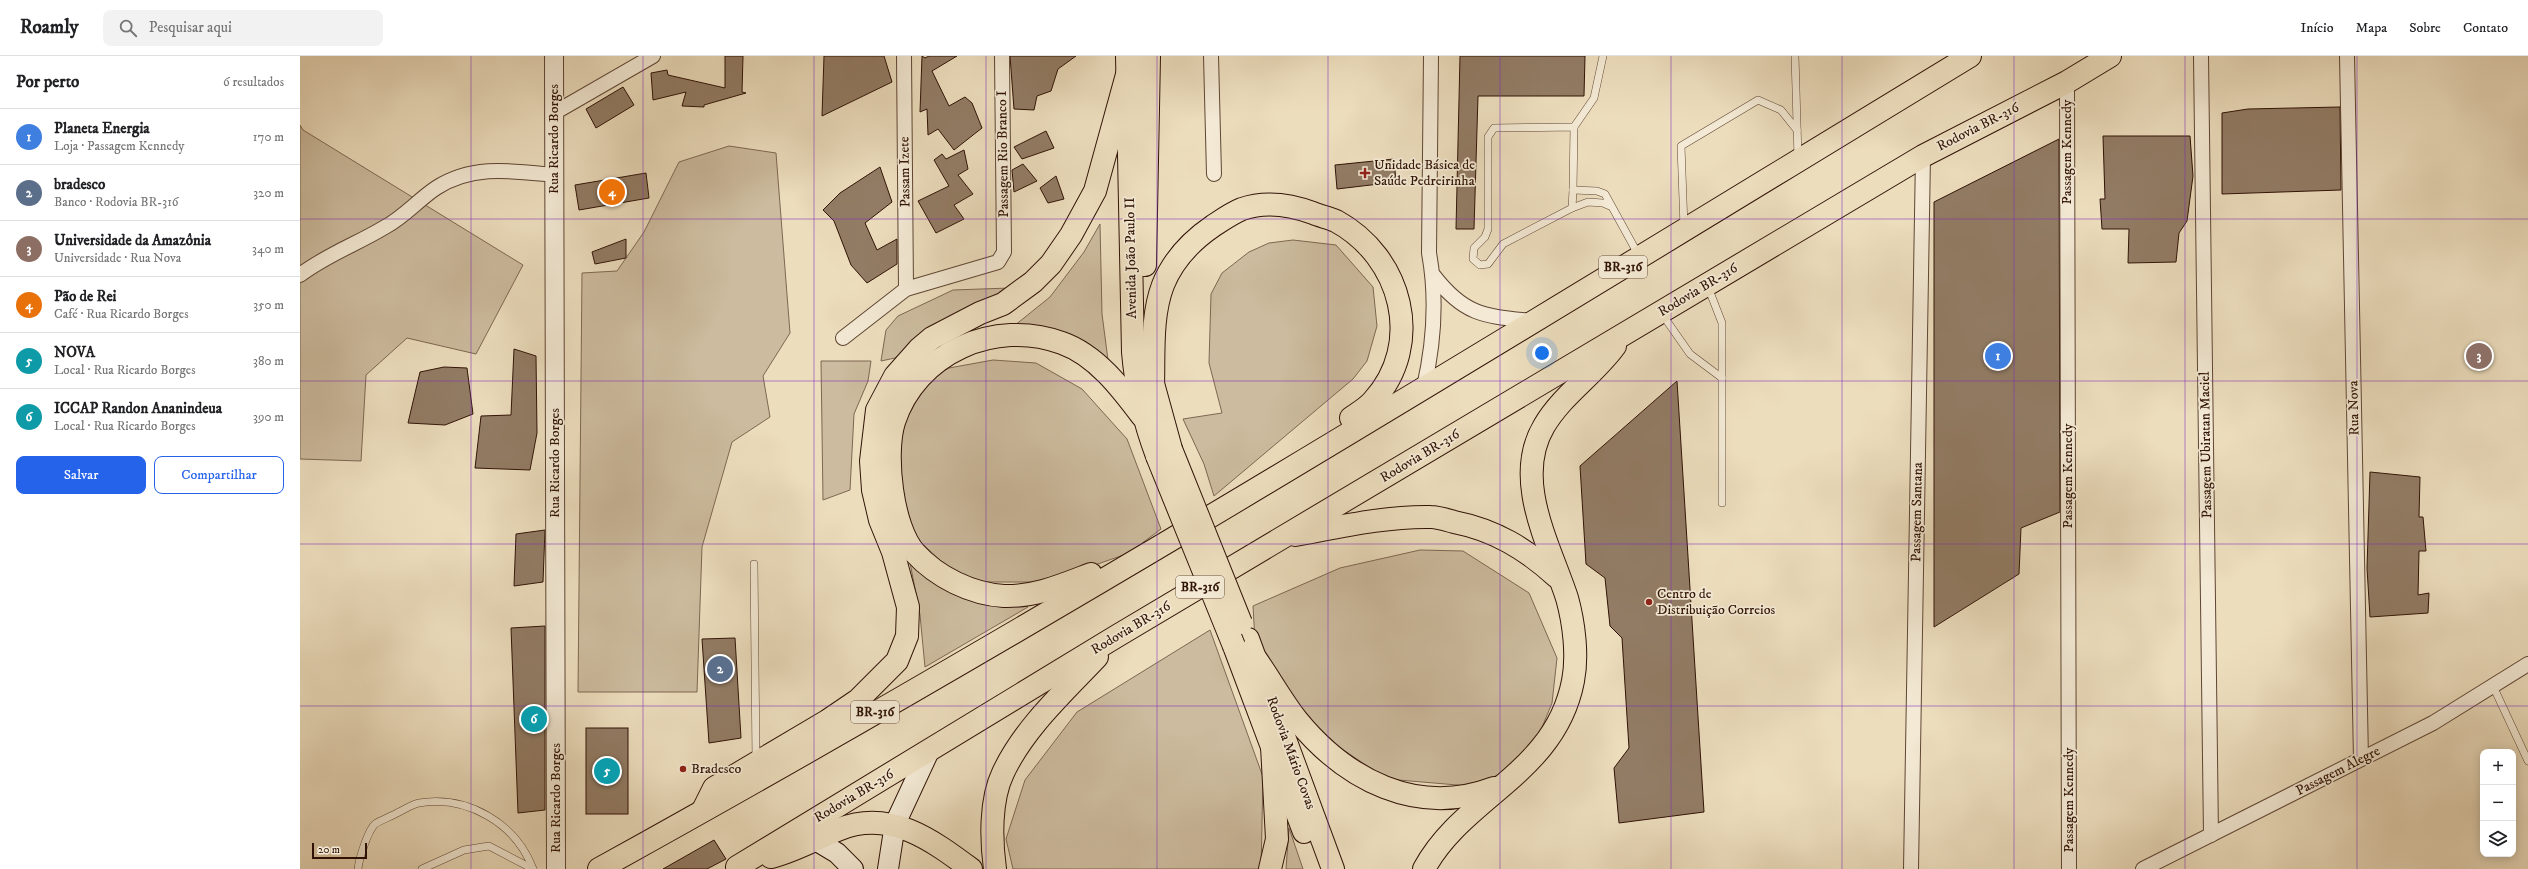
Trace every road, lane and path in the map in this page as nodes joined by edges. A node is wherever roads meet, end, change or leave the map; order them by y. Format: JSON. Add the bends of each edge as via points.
{"nodes":[{"id":1,"x":554,"y":56,"type":"edge"},
{"id":2,"x":653,"y":56,"type":"edge"},
{"id":3,"x":904,"y":56,"type":"edge"},
{"id":4,"x":1002,"y":56,"type":"edge"},
{"id":5,"x":1149,"y":56,"type":"edge"},
{"id":6,"x":1211,"y":56,"type":"edge"},
{"id":7,"x":1431,"y":56,"type":"edge"},
{"id":8,"x":1603,"y":56,"type":"edge"},
{"id":9,"x":1795,"y":56,"type":"edge"},
{"id":10,"x":1970,"y":56,"type":"edge"},
{"id":11,"x":2110,"y":56,"type":"edge"},
{"id":12,"x":2201,"y":56,"type":"edge"},
{"id":13,"x":2347,"y":56,"type":"edge"},
{"id":14,"x":1127,"y":63,"type":"edge"},
{"id":15,"x":2067,"y":82,"type":"junction"},
{"id":16,"x":554,"y":113,"type":"junction"},
{"id":17,"x":1574,"y":127,"type":"junction"},
{"id":18,"x":1797,"y":130,"type":"junction"},
{"id":19,"x":1923,"y":156,"type":"junction"},
{"id":20,"x":1798,"y":161,"type":"junction"},
{"id":21,"x":1214,"y":174,"type":"dead end"},
{"id":22,"x":554,"y":175,"type":"junction"},
{"id":23,"x":1573,"y":190,"type":"junction"},
{"id":24,"x":1610,"y":206,"type":"junction"},
{"id":25,"x":1572,"y":208,"type":"junction"},
{"id":26,"x":1684,"y":231,"type":"junction"},
{"id":27,"x":1640,"y":257,"type":"junction"},
{"id":28,"x":300,"y":275,"type":"edge"},
{"id":29,"x":1434,"y":276,"type":"junction"},
{"id":30,"x":1707,"y":285,"type":"junction"},
{"id":31,"x":906,"y":289,"type":"junction"},
{"id":32,"x":1661,"y":312,"type":"junction"},
{"id":33,"x":1532,"y":321,"type":"junction"},
{"id":34,"x":1625,"y":333,"type":"junction"},
{"id":35,"x":843,"y":338,"type":"dead end"},
{"id":36,"x":1722,"y":378,"type":"junction"},
{"id":37,"x":1424,"y":386,"type":"junction"},
{"id":38,"x":1153,"y":387,"type":"junction"},
{"id":39,"x":1142,"y":416,"type":"junction"},
{"id":40,"x":1164,"y":452,"type":"junction"},
{"id":41,"x":1277,"y":477,"type":"junction"},
{"id":42,"x":1722,"y":502,"type":"dead end"},
{"id":43,"x":1282,"y":538,"type":"junction"},
{"id":44,"x":1150,"y":552,"type":"junction"},
{"id":45,"x":754,"y":564,"type":"dead end"},
{"id":46,"x":1560,"y":580,"type":"junction"},
{"id":47,"x":1117,"y":636,"type":"junction"},
{"id":48,"x":1241,"y":642,"type":"junction"},
{"id":49,"x":1256,"y":659,"type":"junction"},
{"id":50,"x":2528,"y":664,"type":"edge"},
{"id":51,"x":2493,"y":686,"type":"junction"},
{"id":52,"x":1272,"y":746,"type":"junction"},
{"id":53,"x":929,"y":751,"type":"junction"},
{"id":54,"x":2361,"y":760,"type":"junction"},
{"id":55,"x":2528,"y":761,"type":"edge"},
{"id":56,"x":756,"y":763,"type":"junction"},
{"id":57,"x":1509,"y":783,"type":"junction"},
{"id":58,"x":702,"y":812,"type":"junction"},
{"id":59,"x":895,"y":824,"type":"junction"},
{"id":60,"x":2211,"y":835,"type":"junction"},
{"id":61,"x":817,"y":841,"type":"junction"},
{"id":62,"x":776,"y":855,"type":"junction"},
{"id":63,"x":735,"y":868,"type":"edge"},
{"id":64,"x":358,"y":869,"type":"edge"},
{"id":65,"x":422,"y":869,"type":"edge"},
{"id":66,"x":533,"y":869,"type":"edge"},
{"id":67,"x":556,"y":869,"type":"edge"},
{"id":68,"x":599,"y":869,"type":"edge"},
{"id":69,"x":853,"y":869,"type":"edge"},
{"id":70,"x":888,"y":869,"type":"edge"},
{"id":71,"x":971,"y":869,"type":"edge"},
{"id":72,"x":995,"y":869,"type":"edge"},
{"id":73,"x":1270,"y":869,"type":"edge"},
{"id":74,"x":1318,"y":869,"type":"edge"},
{"id":75,"x":1333,"y":869,"type":"edge"},
{"id":76,"x":1424,"y":869,"type":"edge"},
{"id":77,"x":1911,"y":869,"type":"edge"},
{"id":78,"x":2069,"y":869,"type":"edge"},
{"id":79,"x":2144,"y":869,"type":"edge"}],
"edges":[{"from":1,"to":16,"type":"street","name":"Rua Ricardo Borges"},
{"from":2,"to":16,"type":"street"},
{"from":3,"to":31,"type":"street","name":"Passam Izete"},
{"from":4,"to":31,"type":"street","name":"Passagem Rio Branco I","via":[[1004,252],[998,262]]},
{"from":5,"to":38,"type":"main road","name":"Avenida João Paulo II","via":[[1145,322],[1146,352]]},
{"from":6,"to":21,"type":"street"},
{"from":7,"to":29,"type":"street","via":[[1429,253]]},
{"from":8,"to":17,"type":"lane","via":[[1594,98]]},
{"from":9,"to":18,"type":"lane"},
{"from":10,"to":20,"type":"main road","number":"BR-316"},
{"from":11,"to":15,"type":"main road","name":"Rodovia BR-316","number":"BR-316"},
{"from":12,"to":60,"type":"street","name":"Passagem Ubiratan Maciel"},
{"from":13,"to":54,"type":"street","name":"Rua Nova"},
{"from":14,"to":39,"type":"main road","name":"Avenida João Paulo II","via":[[1133,352],[1136,389]]},
{"from":14,"to":56,"type":"main road","via":[[1095,191],[1071,235],[1051,264],[1033,282],[1003,304],[932,338],[896,376],[877,410],[871,461],[872,490],[908,607],[907,636],[897,662],[858,700]]},
{"from":15,"to":19,"type":"main road","name":"Rodovia BR-316","number":"BR-316"},
{"from":15,"to":78,"type":"street","name":"Passagem Kennedy"},
{"from":16,"to":22,"type":"street","name":"Rua Ricardo Borges"},
{"from":17,"to":23,"type":"lane"},
{"from":17,"to":25,"type":"lane","via":[[1494,128],[1490,131],[1488,229],[1485,237],[1474,248],[1475,262],[1480,265],[1488,264],[1503,244]]},
{"from":18,"to":20,"type":"lane"},
{"from":18,"to":26,"type":"lane","via":[[1780,110],[1758,100],[1682,146]]},
{"from":19,"to":30,"type":"main road","name":"Rodovia BR-316","number":"BR-316"},
{"from":19,"to":77,"type":"street","name":"Passagem Santana"},
{"from":20,"to":26,"type":"main road","number":"BR-316"},
{"from":22,"to":28,"type":"street","via":[[493,170],[461,176],[436,188],[387,226]]},
{"from":22,"to":67,"type":"street","name":"Rua Ricardo Borges"},
{"from":23,"to":24,"type":"lane","via":[[1605,194]]},
{"from":23,"to":25,"type":"lane"},
{"from":24,"to":25,"type":"lane","via":[[1588,202]]},
{"from":24,"to":27,"type":"lane"},
{"from":26,"to":27,"type":"main road","number":"BR-316"},
{"from":27,"to":33,"type":"main road","number":"BR-316"},
{"from":29,"to":33,"type":"street","via":[[1463,306],[1486,316]]},
{"from":29,"to":37,"type":"street","via":[[1432,348]]},
{"from":30,"to":32,"type":"main road","name":"Rodovia BR-316","number":"BR-316"},
{"from":30,"to":36,"type":"lane","via":[[1722,323]]},
{"from":31,"to":35,"type":"street"},
{"from":32,"to":34,"type":"main road","name":"Rodovia BR-316","number":"BR-316"},
{"from":32,"to":36,"type":"lane","via":[[1690,354]]},
{"from":33,"to":37,"type":"main road","number":"BR-316"},
{"from":34,"to":43,"type":"main road","name":"Rodovia BR-316","number":"BR-316"},
{"from":34,"to":46,"type":"main road","via":[[1584,381],[1559,405],[1543,428],[1534,456],[1532,481],[1542,530]]},
{"from":36,"to":42,"type":"lane"},
{"from":37,"to":41,"type":"main road","number":"BR-316"},
{"from":38,"to":40,"type":"main road","name":"Avenida João Paulo II"},
{"from":38,"to":41,"type":"main road","via":[[1157,310],[1163,286],[1172,267],[1189,244],[1243,209],[1270,205],[1296,206],[1336,221],[1354,233],[1382,263],[1400,304],[1403,326],[1393,368],[1372,402]]},
{"from":39,"to":40,"type":"main road","name":"Avenida João Paulo II"},
{"from":39,"to":44,"type":"main road","via":[[1102,370],[1085,356],[1062,343],[1016,334],[995,336],[953,351],[921,376],[909,390],[892,433],[890,470],[892,499],[914,552],[939,574],[971,590],[1004,596],[1046,592]]},
{"from":40,"to":48,"type":"main road","bridge":true},
{"from":41,"to":44,"type":"main road","number":"BR-316"},
{"from":43,"to":46,"type":"main road","via":[[1357,524],[1432,517],[1472,525],[1513,542]]},
{"from":43,"to":47,"type":"main road","name":"Rodovia BR-316","number":"BR-316"},
{"from":44,"to":58,"type":"main road","number":"BR-316"},
{"from":45,"to":56,"type":"lane"},
{"from":46,"to":57,"type":"main road","via":[[1567,600],[1574,641],[1573,681],[1560,720],[1540,751]]},
{"from":47,"to":53,"type":"main road","name":"Rodovia BR-316","number":"BR-316"},
{"from":47,"to":72,"type":"main road","via":[[1026,736],[1003,773],[997,794],[993,832]]},
{"from":48,"to":49,"type":"main road","name":"Rodovia Mário Covas"},
{"from":48,"to":52,"type":"main road","name":"Rodovia Mário Covas"},
{"from":49,"to":57,"type":"main road","via":[[1297,720],[1349,769],[1378,786],[1410,796],[1443,799],[1474,796]]},
{"from":49,"to":75,"type":"main road","name":"Rodovia Mário Covas"},
{"from":50,"to":51,"type":"street","name":"Passagem Alegre"},
{"from":51,"to":54,"type":"street","name":"Passagem Alegre","via":[[2433,723]]},
{"from":51,"to":55,"type":"lane"},
{"from":52,"to":73,"type":"main road","via":[[1277,839]]},
{"from":52,"to":74,"type":"main road","name":"Rodovia Mário Covas"},
{"from":53,"to":59,"type":"main road"},
{"from":53,"to":62,"type":"main road","name":"Rodovia BR-316","number":"BR-316"},
{"from":54,"to":60,"type":"street","name":"Passagem Alegre"},
{"from":56,"to":58,"type":"main road","via":[[714,788]]},
{"from":57,"to":76,"type":"main road","via":[[1454,830]]},
{"from":58,"to":68,"type":"main road","number":"BR-316"},
{"from":59,"to":61,"type":"main road","via":[[857,824],[840,829]]},
{"from":59,"to":70,"type":"main road"},
{"from":59,"to":71,"type":"main road","via":[[932,841]]},
{"from":60,"to":79,"type":"street","name":"Passagem Alegre"},
{"from":61,"to":62,"type":"main road"},
{"from":61,"to":69,"type":"main road","via":[[837,853]]},
{"from":62,"to":63,"type":"main road"},
{"from":64,"to":66,"type":"lane","via":[[359,858],[374,825],[418,803],[452,802],[476,808],[517,838]]},
{"from":65,"to":66,"type":"lane","via":[[464,850],[489,846]]}]}
